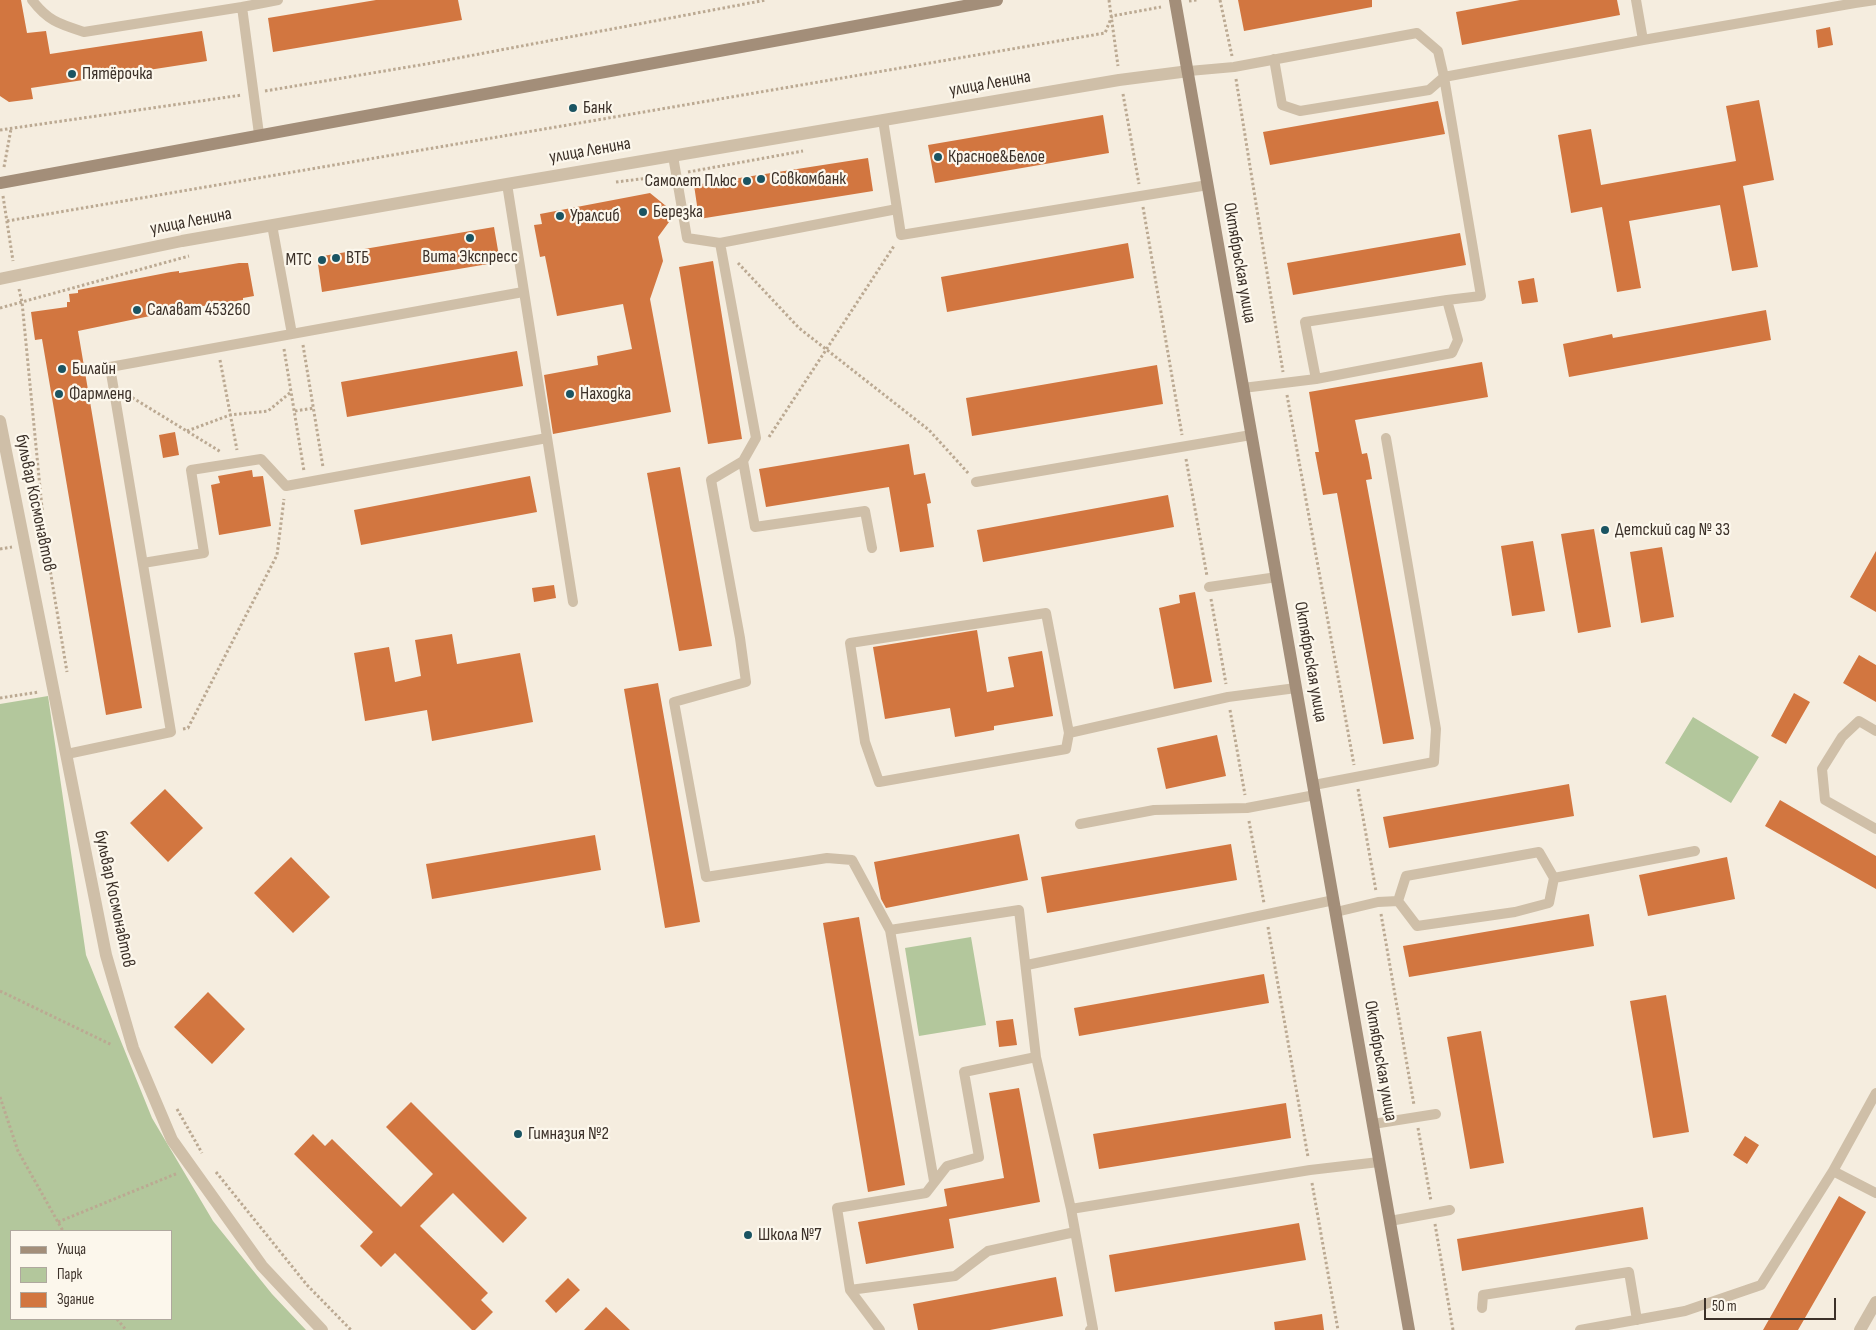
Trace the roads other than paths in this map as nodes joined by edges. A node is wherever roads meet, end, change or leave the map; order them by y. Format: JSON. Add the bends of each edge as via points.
{"nodes":[{"id":1,"x":32,"y":0,"type":"edge"},
{"id":2,"x":278,"y":0,"type":"edge"},
{"id":3,"x":997,"y":0,"type":"edge"},
{"id":4,"x":1636,"y":0,"type":"edge"},
{"id":5,"x":1876,"y":0,"type":"edge"},
{"id":6,"x":1175,"y":2,"type":"edge"},
{"id":7,"x":1854,"y":2,"type":"edge"},
{"id":8,"x":242,"y":8,"type":"junction"},
{"id":9,"x":1643,"y":40,"type":"junction"},
{"id":10,"x":1274,"y":60,"type":"junction"},
{"id":11,"x":1189,"y":71,"type":"junction"},
{"id":12,"x":1444,"y":77,"type":"junction"},
{"id":13,"x":883,"y":120,"type":"junction"},
{"id":14,"x":259,"y":134,"type":"junction"},
{"id":15,"x":673,"y":156,"type":"junction"},
{"id":16,"x":0,"y":183,"type":"edge"},
{"id":17,"x":507,"y":184,"type":"junction"},
{"id":18,"x":1208,"y":185,"type":"junction"},
{"id":19,"x":897,"y":209,"type":"junction"},
{"id":20,"x":272,"y":225,"type":"junction"},
{"id":21,"x":720,"y":244,"type":"junction"},
{"id":22,"x":0,"y":279,"type":"edge"},
{"id":23,"x":523,"y":292,"type":"junction"},
{"id":24,"x":1447,"y":300,"type":"junction"},
{"id":25,"x":292,"y":334,"type":"junction"},
{"id":26,"x":1316,"y":379,"type":"junction"},
{"id":27,"x":1243,"y":388,"type":"junction"},
{"id":28,"x":0,"y":421,"type":"edge"},
{"id":29,"x":1251,"y":435,"type":"junction"},
{"id":30,"x":546,"y":438,"type":"junction"},
{"id":31,"x":1386,"y":438,"type":"dead end"},
{"id":32,"x":743,"y":461,"type":"junction"},
{"id":33,"x":976,"y":482,"type":"road end"},
{"id":34,"x":872,"y":548,"type":"dead end"},
{"id":35,"x":143,"y":563,"type":"junction"},
{"id":36,"x":1277,"y":577,"type":"junction"},
{"id":37,"x":1209,"y":587,"type":"dead end"},
{"id":38,"x":573,"y":602,"type":"dead end"},
{"id":39,"x":1296,"y":688,"type":"junction"},
{"id":40,"x":1876,"y":731,"type":"edge"},
{"id":41,"x":1069,"y":733,"type":"junction"},
{"id":42,"x":67,"y":754,"type":"junction"},
{"id":43,"x":1315,"y":790,"type":"junction"},
{"id":44,"x":1080,"y":824,"type":"dead end"},
{"id":45,"x":1876,"y":829,"type":"edge"},
{"id":46,"x":1695,"y":851,"type":"dead end"},
{"id":47,"x":1554,"y":878,"type":"junction"},
{"id":48,"x":1398,"y":901,"type":"junction"},
{"id":49,"x":1335,"y":906,"type":"junction"},
{"id":50,"x":890,"y":930,"type":"junction"},
{"id":51,"x":1027,"y":965,"type":"junction"},
{"id":52,"x":1036,"y":1057,"type":"junction"},
{"id":53,"x":1876,"y":1092,"type":"edge"},
{"id":54,"x":1436,"y":1114,"type":"dead end"},
{"id":55,"x":1373,"y":1124,"type":"junction"},
{"id":56,"x":1379,"y":1162,"type":"junction"},
{"id":57,"x":1833,"y":1170,"type":"junction"},
{"id":58,"x":934,"y":1181,"type":"junction"},
{"id":59,"x":1876,"y":1193,"type":"edge"},
{"id":60,"x":1071,"y":1209,"type":"junction"},
{"id":61,"x":1450,"y":1210,"type":"dead end"},
{"id":62,"x":1390,"y":1221,"type":"junction"},
{"id":63,"x":1075,"y":1232,"type":"junction"},
{"id":64,"x":850,"y":1290,"type":"junction"},
{"id":65,"x":1876,"y":1302,"type":"edge"},
{"id":66,"x":1482,"y":1308,"type":"dead end"},
{"id":67,"x":1637,"y":1320,"type":"junction"},
{"id":68,"x":322,"y":1330,"type":"edge"},
{"id":69,"x":880,"y":1330,"type":"edge"},
{"id":70,"x":1090,"y":1330,"type":"edge"},
{"id":71,"x":1409,"y":1330,"type":"edge"},
{"id":72,"x":1580,"y":1330,"type":"edge"},
{"id":73,"x":1860,"y":1330,"type":"edge"}],
"edges":[{"from":1,"to":8,"type":"lane","via":[[44,16],[84,32]]},
{"from":2,"to":8,"type":"lane"},
{"from":3,"to":14,"type":"street"},
{"from":4,"to":9,"type":"lane"},
{"from":5,"to":7,"type":"lane"},
{"from":6,"to":11,"type":"street","name":"Октябрьская улица"},
{"from":7,"to":9,"type":"lane"},
{"from":8,"to":14,"type":"lane"},
{"from":9,"to":12,"type":"lane"},
{"from":10,"to":11,"type":"lane"},
{"from":10,"to":12,"type":"lane","via":[[1417,33],[1438,51]]},
{"from":10,"to":12,"type":"lane","via":[[1282,105],[1300,111],[1429,90]]},
{"from":11,"to":13,"type":"street","name":"улица Ленина"},
{"from":11,"to":18,"type":"street","name":"Октябрьская улица"},
{"from":12,"to":24,"type":"lane","via":[[1481,296]]},
{"from":13,"to":15,"type":"street","name":"улица Ленина"},
{"from":13,"to":19,"type":"lane"},
{"from":14,"to":16,"type":"street"},
{"from":15,"to":17,"type":"street","name":"улица Ленина"},
{"from":15,"to":21,"type":"lane","via":[[688,238]]},
{"from":17,"to":20,"type":"street","name":"улица Ленина"},
{"from":17,"to":23,"type":"lane"},
{"from":18,"to":19,"type":"lane","via":[[902,235]]},
{"from":18,"to":27,"type":"street","name":"Октябрьская улица"},
{"from":19,"to":21,"type":"lane"},
{"from":20,"to":22,"type":"street","name":"улица Ленина"},
{"from":20,"to":25,"type":"lane"},
{"from":21,"to":32,"type":"lane","via":[[756,438]]},
{"from":23,"to":25,"type":"lane"},
{"from":23,"to":30,"type":"lane"},
{"from":24,"to":26,"type":"lane","via":[[1458,340],[1452,353]]},
{"from":24,"to":26,"type":"lane","via":[[1305,322]]},
{"from":25,"to":35,"type":"lane","via":[[110,367]]},
{"from":26,"to":27,"type":"lane"},
{"from":27,"to":29,"type":"street","name":"Октябрьская улица"},
{"from":28,"to":42,"type":"street","name":"бульвар Космонавтов"},
{"from":29,"to":33,"type":"lane"},
{"from":29,"to":36,"type":"street","name":"Октябрьская улица"},
{"from":30,"to":35,"type":"lane","via":[[286,486],[261,459],[192,470],[204,553]]},
{"from":30,"to":38,"type":"lane"},
{"from":31,"to":43,"type":"lane","via":[[1436,729],[1434,762],[1356,777]]},
{"from":32,"to":34,"type":"lane","via":[[755,527],[865,511]]},
{"from":32,"to":50,"type":"lane","via":[[711,480],[746,682],[674,702],[706,877],[827,858],[852,860]]},
{"from":35,"to":42,"type":"lane","via":[[171,732]]},
{"from":36,"to":37,"type":"lane"},
{"from":36,"to":39,"type":"street","name":"Октябрьская улица"},
{"from":39,"to":41,"type":"lane","via":[[1228,697]]},
{"from":39,"to":43,"type":"street","name":"Октябрьская улица"},
{"from":40,"to":45,"type":"lane","via":[[1860,721],[1842,737],[1822,770],[1825,800]]},
{"from":41,"to":41,"type":"lane","via":[[1066,749],[879,782],[865,742],[850,643],[1046,613]]},
{"from":42,"to":68,"type":"street","name":"бульвар Космонавтов","via":[[106,955],[133,1048],[172,1140],[262,1266]]},
{"from":43,"to":44,"type":"lane","via":[[1247,808],[1154,810]]},
{"from":43,"to":49,"type":"street","name":"Октябрьская улица"},
{"from":46,"to":47,"type":"lane"},
{"from":47,"to":48,"type":"lane","via":[[1549,903],[1515,912],[1417,926]]},
{"from":47,"to":48,"type":"lane","via":[[1540,852],[1406,876]]},
{"from":48,"to":49,"type":"lane"},
{"from":49,"to":51,"type":"lane"},
{"from":49,"to":55,"type":"street","name":"Октябрьская улица"},
{"from":50,"to":51,"type":"lane","via":[[1019,910]]},
{"from":50,"to":58,"type":"lane"},
{"from":51,"to":52,"type":"lane"},
{"from":52,"to":58,"type":"lane","via":[[964,1072],[979,1157],[947,1166]]},
{"from":52,"to":60,"type":"lane"},
{"from":53,"to":57,"type":"lane"},
{"from":54,"to":55,"type":"lane"},
{"from":55,"to":56,"type":"street","name":"Октябрьская улица"},
{"from":56,"to":60,"type":"lane","via":[[1310,1170]]},
{"from":56,"to":62,"type":"street","name":"Октябрьская улица"},
{"from":57,"to":59,"type":"lane"},
{"from":57,"to":67,"type":"lane","via":[[1761,1285],[1685,1311]]},
{"from":58,"to":64,"type":"lane","via":[[926,1193],[837,1208]]},
{"from":60,"to":63,"type":"lane"},
{"from":61,"to":62,"type":"lane"},
{"from":62,"to":71,"type":"street","name":"Октябрьская улица"},
{"from":63,"to":64,"type":"lane","via":[[988,1251],[955,1276]]},
{"from":63,"to":70,"type":"lane","via":[[1093,1329]]},
{"from":64,"to":69,"type":"lane"},
{"from":65,"to":73,"type":"street"},
{"from":66,"to":67,"type":"lane","via":[[1483,1295],[1629,1272]]},
{"from":67,"to":72,"type":"lane"}]}
